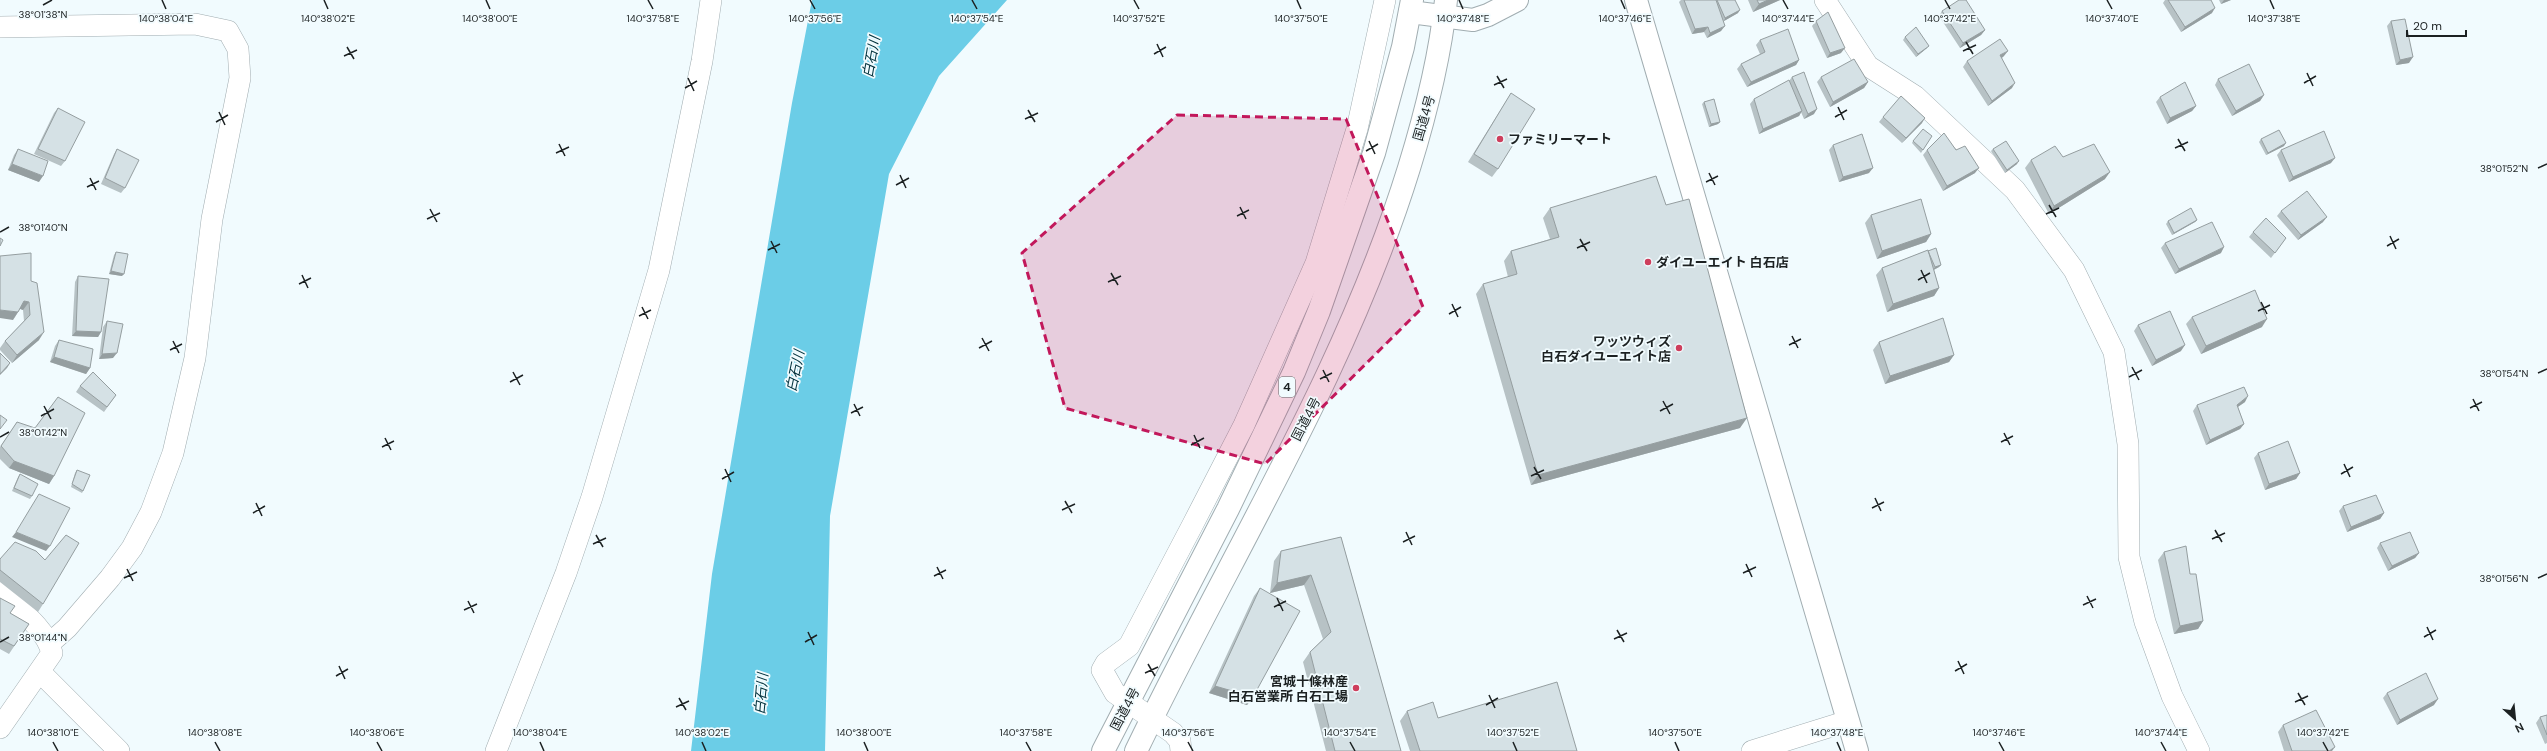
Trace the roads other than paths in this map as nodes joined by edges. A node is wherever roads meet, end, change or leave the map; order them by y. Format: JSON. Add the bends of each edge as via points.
{"nodes":[{"id":1,"x":710,"y":0,"type":"edge"},
{"id":2,"x":1385,"y":0,"type":"edge"},
{"id":3,"x":1517,"y":0,"type":"edge"},
{"id":4,"x":1636,"y":0,"type":"edge"},
{"id":5,"x":1825,"y":0,"type":"edge"},
{"id":6,"x":1411,"y":6,"type":"edge"},
{"id":7,"x":1445,"y":9,"type":"edge"},
{"id":8,"x":0,"y":27,"type":"edge"},
{"id":9,"x":0,"y":592,"type":"edge"},
{"id":10,"x":50,"y":643,"type":"junction"},
{"id":11,"x":40,"y":672,"type":"junction"},
{"id":12,"x":1129,"y":702,"type":"junction"},
{"id":13,"x":1152,"y":717,"type":"junction"},
{"id":14,"x":1848,"y":721,"type":"junction"},
{"id":15,"x":0,"y":728,"type":"edge"},
{"id":16,"x":119,"y":751,"type":"edge"},
{"id":17,"x":496,"y":751,"type":"edge"},
{"id":18,"x":1103,"y":751,"type":"edge"},
{"id":19,"x":1136,"y":751,"type":"edge"},
{"id":20,"x":1181,"y":751,"type":"edge"},
{"id":21,"x":1752,"y":751,"type":"edge"},
{"id":22,"x":1857,"y":751,"type":"edge"},
{"id":23,"x":2199,"y":751,"type":"edge"}],
"edges":[{"from":1,"to":17,"type":"street","via":[[702,61],[659,270],[587,512],[566,573]]},
{"from":2,"to":12,"type":"street","via":[[1357,129],[1316,262],[1244,425],[1193,524],[1129,646],[1106,663],[1102,670],[1115,693]]},
{"from":3,"to":7,"type":"main road","via":[[1473,20]]},
{"from":4,"to":14,"type":"main road"},
{"from":5,"to":23,"type":"street","via":[[1868,66],[1915,96],[2015,190],[2078,277],[2114,352],[2121,386],[2128,444],[2129,557],[2145,622],[2172,696]]},
{"from":6,"to":7,"type":"main road"},
{"from":6,"to":12,"type":"main road","name":"国道4号","number":"4","via":[[1403,47],[1374,153],[1319,311],[1294,372],[1228,509]]},
{"from":7,"to":13,"type":"main road","name":"国道4号","via":[[1432,91],[1389,233],[1348,334]]},
{"from":8,"to":10,"type":"street","via":[[195,24],[228,31],[238,49],[240,78],[212,219],[195,358],[173,453],[151,512],[132,548],[67,628]]},
{"from":9,"to":10,"type":"street"},
{"from":10,"to":11,"type":"street","via":[[52,653]]},
{"from":11,"to":15,"type":"street"},
{"from":11,"to":16,"type":"street"},
{"from":12,"to":13,"type":"street"},
{"from":12,"to":18,"type":"main road","name":"国道4号","number":"4"},
{"from":13,"to":19,"type":"main road","name":"国道4号"},
{"from":13,"to":20,"type":"street","via":[[1174,733],[1180,741]]},
{"from":14,"to":21,"type":"street"},
{"from":14,"to":22,"type":"main road"}]}
